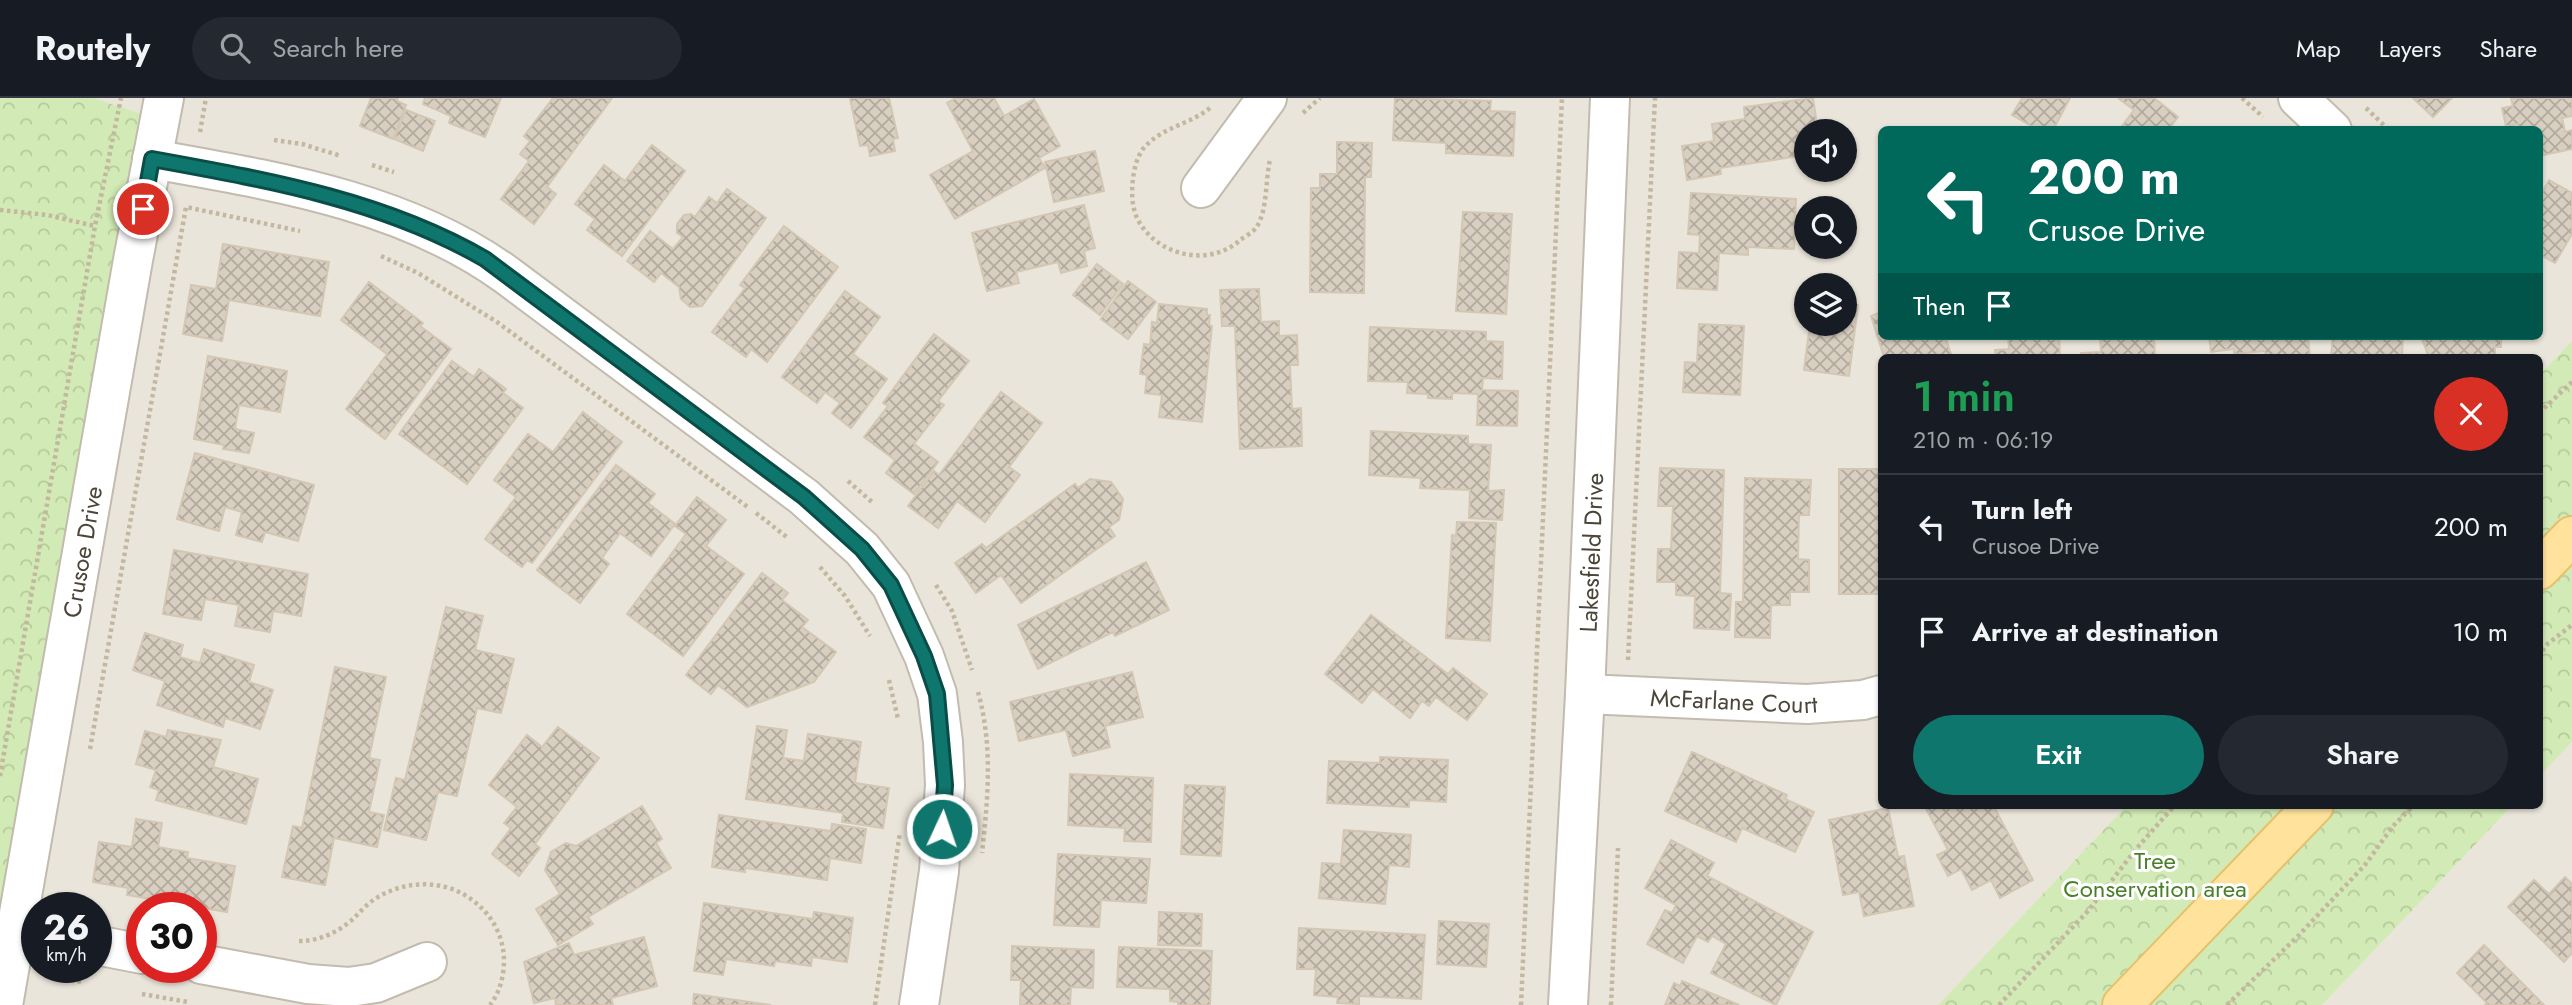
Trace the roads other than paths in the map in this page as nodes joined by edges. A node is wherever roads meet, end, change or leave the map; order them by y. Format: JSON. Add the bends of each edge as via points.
{"nodes":[{"id":1,"x":164,"y":98,"type":"edge"},
{"id":2,"x":1266,"y":98,"type":"edge"},
{"id":3,"x":1610,"y":98,"type":"edge"},
{"id":4,"x":2298,"y":98,"type":"edge"},
{"id":5,"x":2328,"y":126,"type":"edge"},
{"id":6,"x":152,"y":159,"type":"junction"},
{"id":7,"x":1201,"y":188,"type":"dead end"},
{"id":8,"x":2572,"y":536,"type":"edge"},
{"id":9,"x":2543,"y":566,"type":"edge"},
{"id":10,"x":1586,"y":694,"type":"junction"},
{"id":11,"x":1878,"y":696,"type":"edge"},
{"id":12,"x":2310,"y":809,"type":"edge"},
{"id":13,"x":34,"y":892,"type":"edge"},
{"id":14,"x":21,"y":951,"type":"edge"},
{"id":15,"x":427,"y":961,"type":"dead end"},
{"id":16,"x":217,"y":967,"type":"edge"},
{"id":17,"x":3,"y":1005,"type":"edge"},
{"id":18,"x":919,"y":1005,"type":"edge"},
{"id":19,"x":1568,"y":1005,"type":"edge"},
{"id":20,"x":2122,"y":1005,"type":"edge"}],
"edges":[{"from":1,"to":6,"type":"street","name":"Crusoe Drive"},
{"from":2,"to":7,"type":"street"},
{"from":3,"to":10,"type":"street","name":"Lakesfield Drive"},
{"from":4,"to":5,"type":"street"},
{"from":6,"to":13,"type":"street","name":"Crusoe Drive"},
{"from":6,"to":18,"type":"street","via":[[318,193],[403,218],[458,243],[804,497],[862,549],[891,585],[937,694],[945,785],[939,871]]},
{"from":8,"to":9,"type":"main road"},
{"from":10,"to":11,"type":"street","name":"McFarlane Court","via":[[1807,704]]},
{"from":10,"to":19,"type":"street","name":"Lakesfield Drive"},
{"from":12,"to":20,"type":"main road"},
{"from":14,"to":17,"type":"street","name":"Crusoe Drive"},
{"from":15,"to":16,"type":"street","via":[[376,983],[349,987]]}]}
